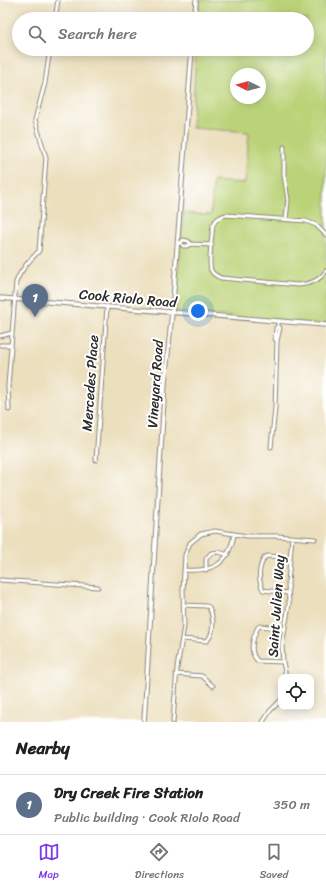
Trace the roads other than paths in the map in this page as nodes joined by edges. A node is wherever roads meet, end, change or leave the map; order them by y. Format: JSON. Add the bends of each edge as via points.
{"nodes":[{"id":1,"x":58,"y":0,"type":"edge"},
{"id":2,"x":196,"y":0,"type":"edge"},
{"id":3,"x":56,"y":12,"type":"edge"},
{"id":4,"x":195,"y":12,"type":"edge"},
{"id":5,"x":49,"y":56,"type":"edge"},
{"id":6,"x":192,"y":56,"type":"edge"},
{"id":7,"x":284,"y":147,"type":"dead end"},
{"id":8,"x":286,"y":219,"type":"junction"},
{"id":9,"x":326,"y":235,"type":"edge"},
{"id":10,"x":180,"y":243,"type":"junction"},
{"id":11,"x":212,"y":245,"type":"junction"},
{"id":12,"x":326,"y":271,"type":"edge"},
{"id":13,"x":0,"y":298,"type":"edge"},
{"id":14,"x":15,"y":299,"type":"junction"},
{"id":15,"x":106,"y":307,"type":"junction"},
{"id":16,"x":172,"y":312,"type":"junction"},
{"id":17,"x":278,"y":321,"type":"junction"},
{"id":18,"x":326,"y":325,"type":"edge"},
{"id":19,"x":12,"y":333,"type":"junction"},
{"id":20,"x":0,"y":336,"type":"edge"},
{"id":21,"x":0,"y":345,"type":"edge"},
{"id":22,"x":11,"y":345,"type":"junction"},
{"id":23,"x":8,"y":410,"type":"dead end"},
{"id":24,"x":271,"y":447,"type":"dead end"},
{"id":25,"x":96,"y":460,"type":"dead end"},
{"id":26,"x":234,"y":535,"type":"junction"},
{"id":27,"x":292,"y":537,"type":"junction"},
{"id":28,"x":315,"y":539,"type":"dead end"},
{"id":29,"x":228,"y":555,"type":"junction"},
{"id":30,"x":290,"y":558,"type":"junction"},
{"id":31,"x":184,"y":570,"type":"junction"},
{"id":32,"x":206,"y":570,"type":"junction"},
{"id":33,"x":0,"y":580,"type":"edge"},
{"id":34,"x":98,"y":587,"type":"dead end"},
{"id":35,"x":288,"y":593,"type":"junction"},
{"id":36,"x":183,"y":605,"type":"junction"},
{"id":37,"x":284,"y":628,"type":"junction"},
{"id":38,"x":182,"y":639,"type":"junction"},
{"id":39,"x":283,"y":662,"type":"junction"},
{"id":40,"x":176,"y":674,"type":"junction"},
{"id":41,"x":285,"y":674,"type":"edge"},
{"id":42,"x":213,"y":686,"type":"dead end"},
{"id":43,"x":278,"y":703,"type":"edge"},
{"id":44,"x":144,"y":722,"type":"edge"},
{"id":45,"x":173,"y":722,"type":"edge"},
{"id":46,"x":263,"y":722,"type":"edge"}],
"edges":[{"from":1,"to":3,"type":"street"},
{"from":2,"to":4,"type":"street"},
{"from":5,"to":14,"type":"street","via":[[35,120],[46,158],[38,251],[19,274]]},
{"from":6,"to":10,"type":"street","name":"Vineyard Road"},
{"from":7,"to":8,"type":"street","via":[[284,175],[288,200]]},
{"from":8,"to":9,"type":"street","via":[[316,225]]},
{"from":8,"to":11,"type":"street","via":[[220,216],[213,225]]},
{"from":10,"to":11,"type":"street","via":[[183,240],[191,244]]},
{"from":10,"to":16,"type":"street","name":"Vineyard Road"},
{"from":11,"to":12,"type":"street","via":[[212,272],[221,278],[306,284],[314,282]]},
{"from":13,"to":14,"type":"street","name":"Cook Riolo Road"},
{"from":14,"to":15,"type":"street","name":"Cook Riolo Road"},
{"from":14,"to":19,"type":"street"},
{"from":15,"to":16,"type":"street","name":"Cook Riolo Road"},
{"from":15,"to":25,"type":"street","name":"Mercedes Place"},
{"from":16,"to":17,"type":"street","name":"Cook Riolo Road"},
{"from":16,"to":44,"type":"street","name":"Vineyard Road","via":[[160,452]]},
{"from":17,"to":18,"type":"street","name":"Cook Riolo Road"},
{"from":17,"to":24,"type":"street"},
{"from":19,"to":20,"type":"street"},
{"from":19,"to":22,"type":"street"},
{"from":21,"to":22,"type":"street"},
{"from":22,"to":23,"type":"street"},
{"from":26,"to":27,"type":"street"},
{"from":26,"to":29,"type":"street"},
{"from":26,"to":31,"type":"street","via":[[207,531],[197,536],[186,548]]},
{"from":27,"to":28,"type":"street"},
{"from":27,"to":30,"type":"street","name":"Saint Julien Way"},
{"from":29,"to":32,"type":"street","via":[[218,565]]},
{"from":29,"to":32,"type":"street","via":[[211,553],[206,559]]},
{"from":30,"to":35,"type":"street","name":"Saint Julien Way"},
{"from":30,"to":35,"type":"street","via":[[265,557],[260,576],[263,590]]},
{"from":31,"to":32,"type":"street"},
{"from":31,"to":36,"type":"street"},
{"from":33,"to":34,"type":"street"},
{"from":35,"to":37,"type":"street","name":"Saint Julien Way","via":[[289,604]]},
{"from":36,"to":38,"type":"street"},
{"from":36,"to":38,"type":"street","via":[[209,607],[213,626],[207,641]]},
{"from":37,"to":39,"type":"street","name":"Saint Julien Way"},
{"from":37,"to":39,"type":"street","via":[[261,626],[253,638],[254,657],[258,661]]},
{"from":38,"to":40,"type":"street"},
{"from":39,"to":41,"type":"street","name":"Saint Julien Way"},
{"from":40,"to":42,"type":"street","via":[[202,676]]},
{"from":40,"to":45,"type":"street"},
{"from":43,"to":46,"type":"street"}]}
